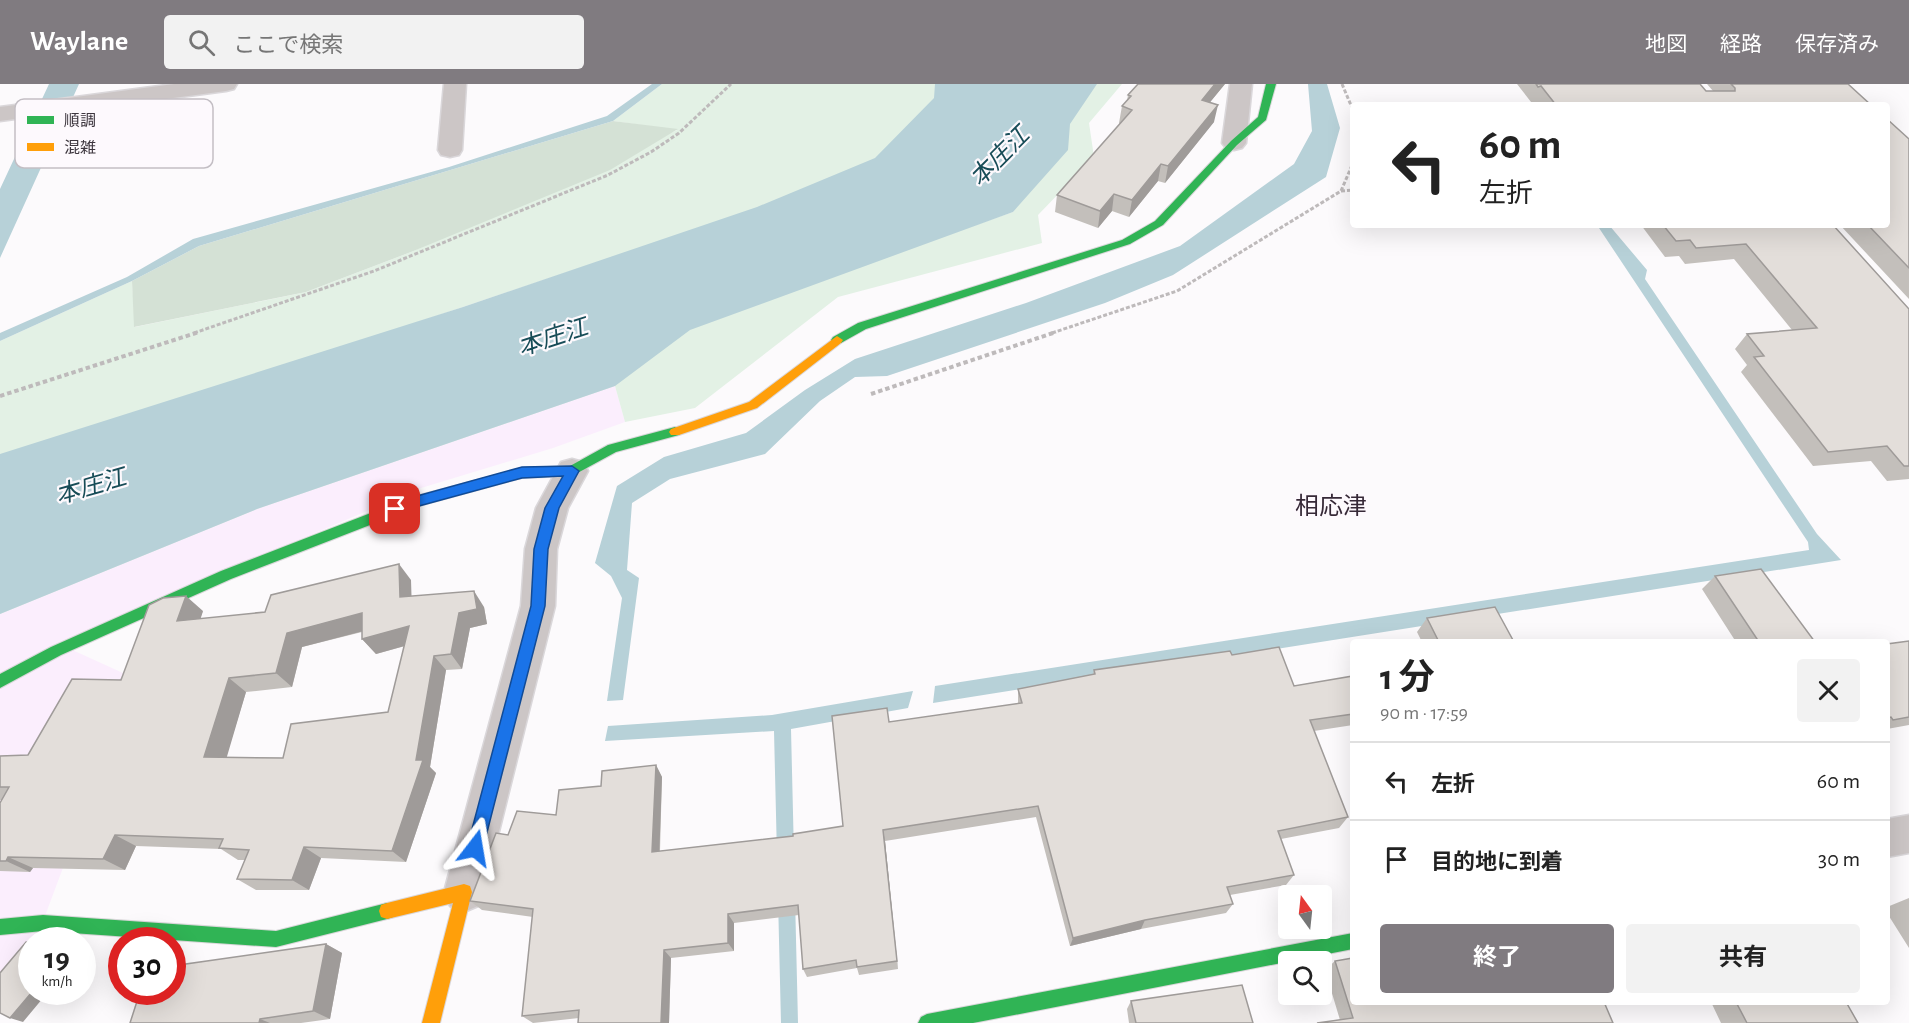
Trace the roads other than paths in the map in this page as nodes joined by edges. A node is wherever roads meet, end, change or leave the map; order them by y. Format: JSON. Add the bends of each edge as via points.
{"nodes":[{"id":1,"x":226,"y":84,"type":"edge"},
{"id":2,"x":455,"y":84,"type":"edge"},
{"id":3,"x":1241,"y":84,"type":"edge"},
{"id":4,"x":1271,"y":84,"type":"edge"},
{"id":5,"x":113,"y":99,"type":"edge"},
{"id":6,"x":15,"y":112,"type":"edge"},
{"id":7,"x":0,"y":114,"type":"edge"},
{"id":8,"x":1234,"y":143,"type":"junction"},
{"id":9,"x":450,"y":150,"type":"dead end"},
{"id":10,"x":572,"y":471,"type":"junction"},
{"id":11,"x":0,"y":681,"type":"edge"},
{"id":12,"x":1909,"y":834,"type":"edge"},
{"id":13,"x":1890,"y":837,"type":"edge"},
{"id":14,"x":464,"y":892,"type":"junction"},
{"id":15,"x":0,"y":927,"type":"edge"},
{"id":16,"x":1350,"y":942,"type":"edge"},
{"id":17,"x":431,"y":1023,"type":"edge"},
{"id":18,"x":927,"y":1023,"type":"edge"}],
"edges":[{"from":1,"to":5,"type":"street"},
{"from":2,"to":9,"type":"street"},
{"from":3,"to":8,"type":"street"},
{"from":4,"to":8,"type":"street","via":[[1263,118]]},
{"from":6,"to":7,"type":"street"},
{"from":8,"to":10,"type":"street","via":[[1159,223],[1126,242],[862,326],[831,343],[753,405],[692,428],[612,448]]},
{"from":10,"to":11,"type":"street","via":[[522,472],[417,501],[226,575],[56,651]]},
{"from":10,"to":14,"type":"street","via":[[552,508],[541,549],[538,606]]},
{"from":12,"to":13,"type":"street"},
{"from":14,"to":15,"type":"street","via":[[276,939],[43,923]]},
{"from":14,"to":17,"type":"street"},
{"from":16,"to":18,"type":"street"}]}
